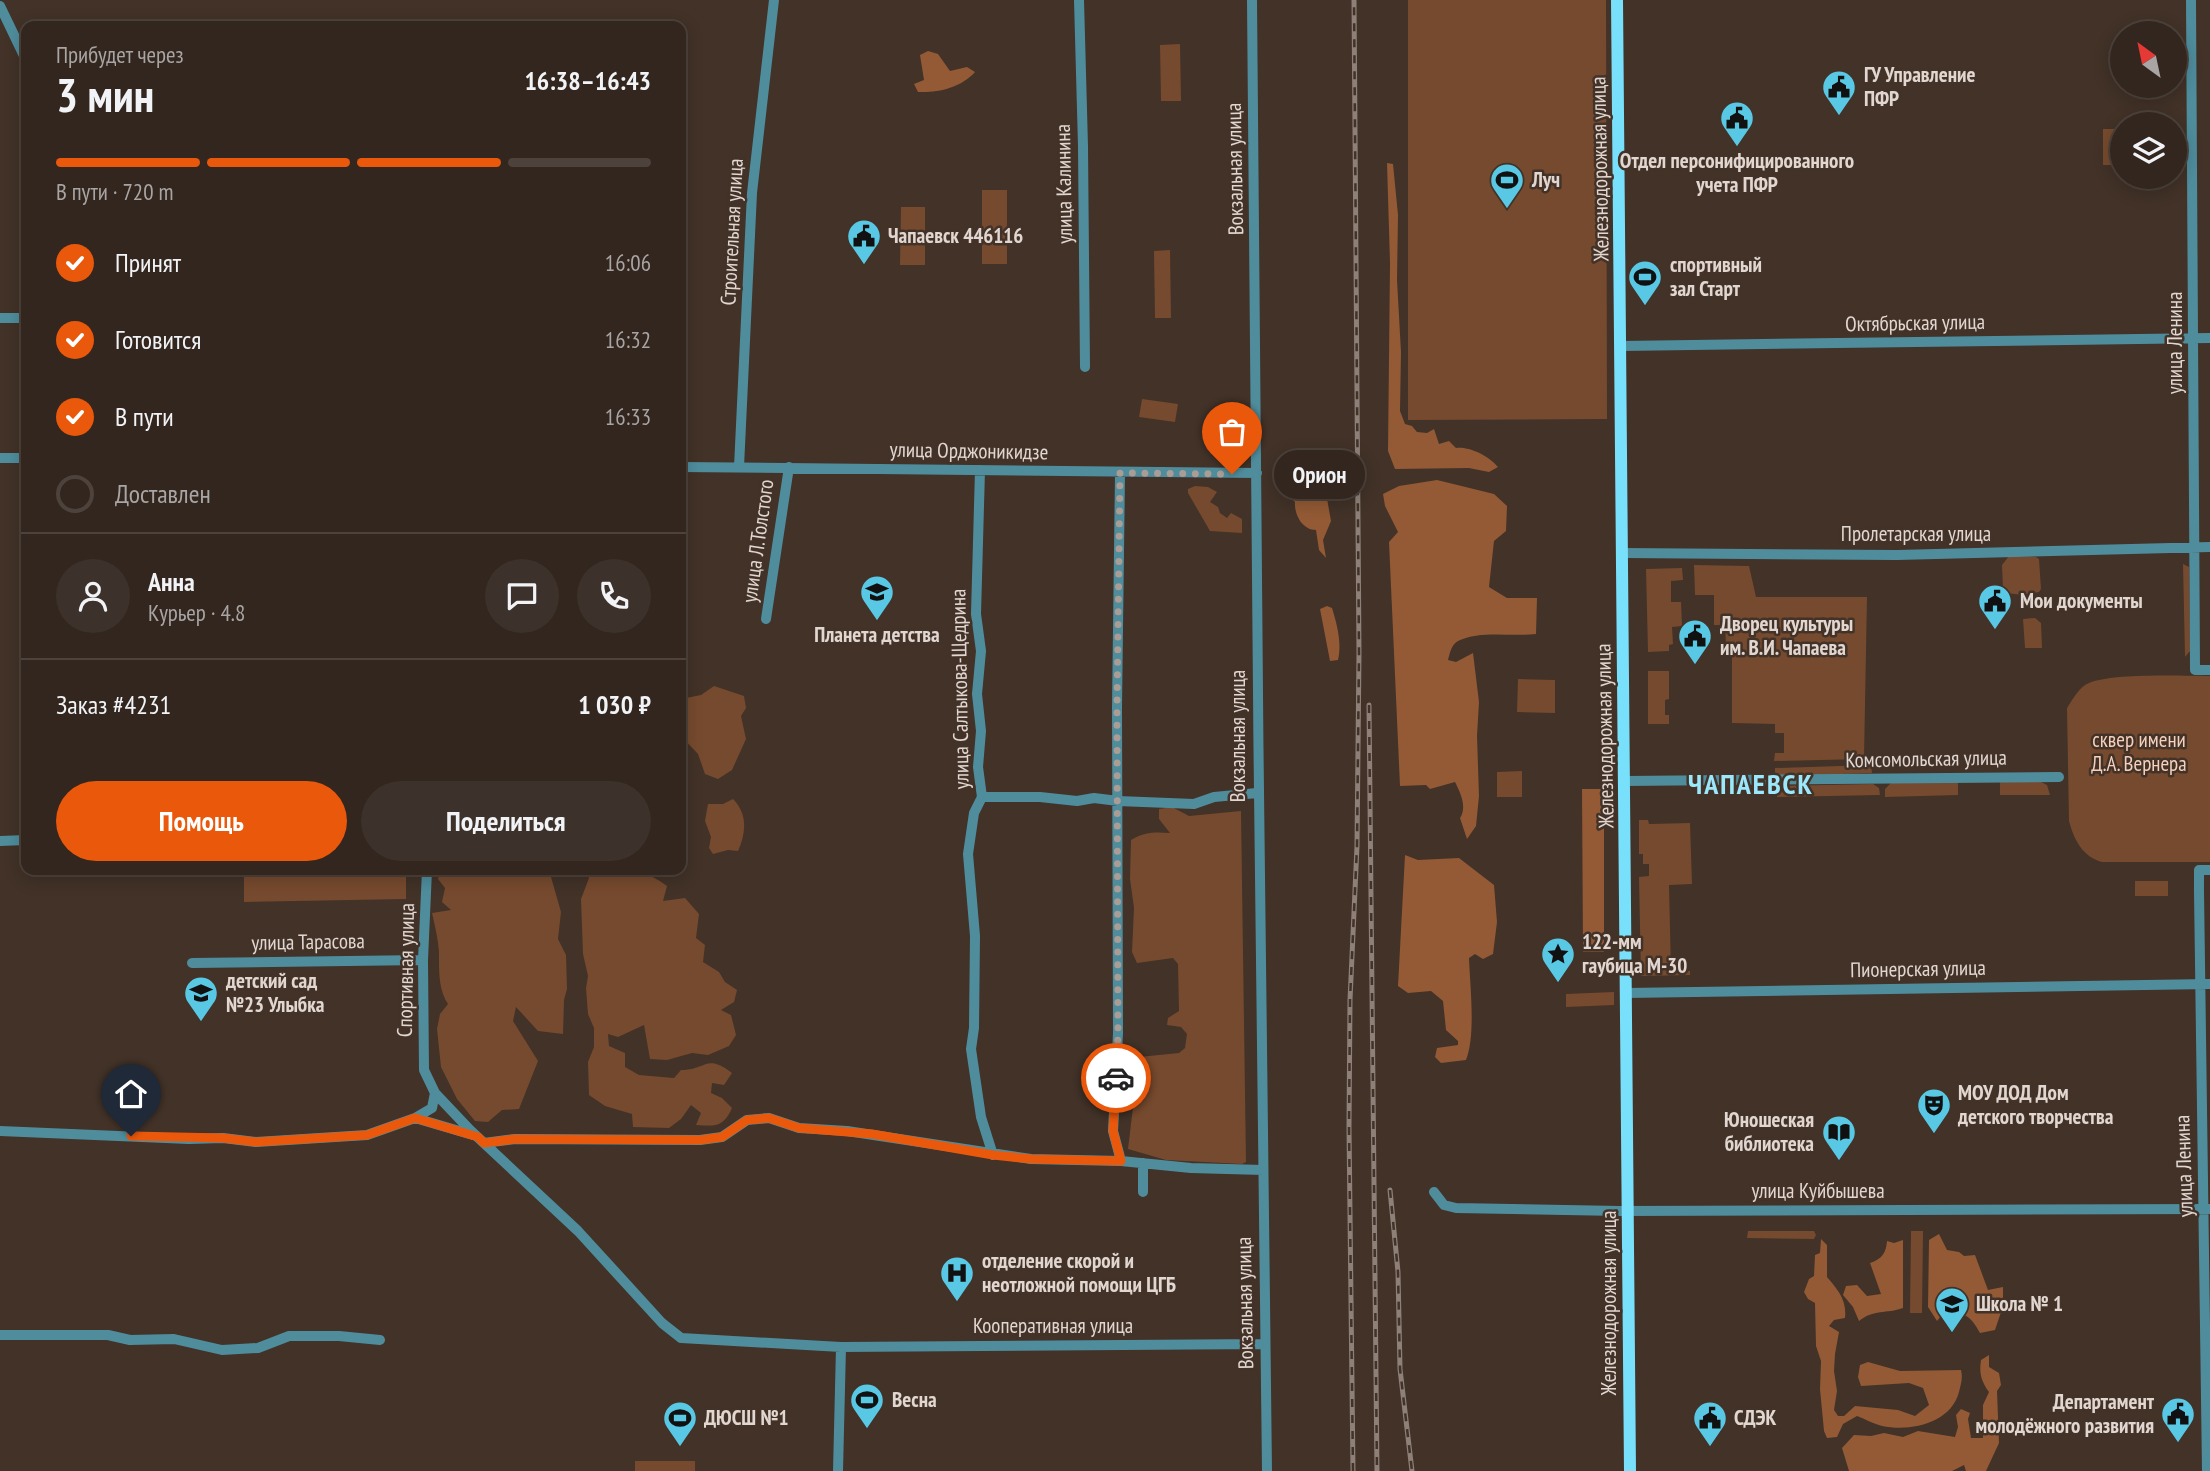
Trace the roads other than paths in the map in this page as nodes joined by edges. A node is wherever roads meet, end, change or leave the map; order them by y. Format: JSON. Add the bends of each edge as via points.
{"nodes":[{"id":1,"x":774,"y":0,"type":"edge"},
{"id":2,"x":1079,"y":0,"type":"edge"},
{"id":3,"x":1252,"y":0,"type":"edge"},
{"id":4,"x":1618,"y":0,"type":"edge"},
{"id":5,"x":2191,"y":0,"type":"edge"},
{"id":6,"x":0,"y":6,"type":"edge"},
{"id":7,"x":21,"y":50,"type":"edge"},
{"id":8,"x":0,"y":318,"type":"edge"},
{"id":9,"x":21,"y":318,"type":"edge"},
{"id":10,"x":2194,"y":338,"type":"junction"},
{"id":11,"x":2210,"y":338,"type":"edge"},
{"id":12,"x":1621,"y":346,"type":"junction"},
{"id":13,"x":1085,"y":367,"type":"dead end"},
{"id":14,"x":0,"y":458,"type":"edge"},
{"id":15,"x":21,"y":458,"type":"edge"},
{"id":16,"x":686,"y":467,"type":"edge"},
{"id":17,"x":738,"y":467,"type":"junction"},
{"id":18,"x":789,"y":467,"type":"junction"},
{"id":19,"x":980,"y":470,"type":"junction"},
{"id":20,"x":1120,"y":473,"type":"junction"},
{"id":21,"x":1257,"y":473,"type":"junction"},
{"id":22,"x":2210,"y":547,"type":"edge"},
{"id":23,"x":2193,"y":548,"type":"junction"},
{"id":24,"x":1623,"y":553,"type":"junction"},
{"id":25,"x":766,"y":619,"type":"dead end"},
{"id":26,"x":2210,"y":670,"type":"edge"},
{"id":27,"x":2059,"y":777,"type":"dead end"},
{"id":28,"x":1625,"y":781,"type":"junction"},
{"id":29,"x":1258,"y":793,"type":"junction"},
{"id":30,"x":982,"y":797,"type":"junction"},
{"id":31,"x":1118,"y":801,"type":"junction"},
{"id":32,"x":21,"y":840,"type":"edge"},
{"id":33,"x":0,"y":841,"type":"edge"},
{"id":34,"x":2210,"y":870,"type":"edge"},
{"id":35,"x":427,"y":875,"type":"edge"},
{"id":36,"x":423,"y":960,"type":"junction"},
{"id":37,"x":192,"y":963,"type":"dead end"},
{"id":38,"x":2204,"y":984,"type":"edge"},
{"id":39,"x":1626,"y":993,"type":"junction"},
{"id":40,"x":424,"y":1070,"type":"joint"},
{"id":41,"x":435,"y":1093,"type":"junction"},
{"id":42,"x":415,"y":1118,"type":"junction"},
{"id":43,"x":0,"y":1131,"type":"edge"},
{"id":44,"x":481,"y":1140,"type":"junction"},
{"id":45,"x":993,"y":1155,"type":"junction"},
{"id":46,"x":1121,"y":1161,"type":"junction"},
{"id":47,"x":1143,"y":1163,"type":"junction"},
{"id":48,"x":1263,"y":1170,"type":"junction"},
{"id":49,"x":1143,"y":1192,"type":"dead end"},
{"id":50,"x":1434,"y":1192,"type":"dead end"},
{"id":51,"x":2207,"y":1209,"type":"edge"},
{"id":52,"x":1628,"y":1211,"type":"junction"},
{"id":53,"x":0,"y":1335,"type":"edge"},
{"id":54,"x":380,"y":1340,"type":"dead end"},
{"id":55,"x":1265,"y":1344,"type":"junction"},
{"id":56,"x":841,"y":1347,"type":"junction"},
{"id":57,"x":838,"y":1471,"type":"edge"},
{"id":58,"x":1267,"y":1471,"type":"edge"},
{"id":59,"x":1630,"y":1471,"type":"edge"},
{"id":60,"x":2207,"y":1471,"type":"edge"}],
"edges":[{"from":1,"to":17,"type":"street","name":"Строительная улица","via":[[752,193]]},
{"from":2,"to":13,"type":"street","name":"улица Калинина"},
{"from":3,"to":21,"type":"street","name":"Вокзальная улица"},
{"from":4,"to":12,"type":"main road","name":"Железнодорожная улица"},
{"from":5,"to":10,"type":"street","name":"улица Ленина"},
{"from":6,"to":7,"type":"street"},
{"from":8,"to":9,"type":"street"},
{"from":10,"to":11,"type":"street","name":"Октябрьская улица"},
{"from":10,"to":12,"type":"street","name":"Октябрьская улица"},
{"from":10,"to":23,"type":"street","name":"улица Ленина"},
{"from":12,"to":24,"type":"main road","name":"Железнодорожная улица"},
{"from":14,"to":15,"type":"street"},
{"from":16,"to":17,"type":"street","name":"улица Орджоникидзе"},
{"from":17,"to":18,"type":"street","name":"улица Орджоникидзе"},
{"from":18,"to":19,"type":"street","name":"улица Орджоникидзе"},
{"from":18,"to":25,"type":"street","name":"улица Л.Толстого"},
{"from":19,"to":20,"type":"street","name":"улица Орджоникидзе"},
{"from":19,"to":30,"type":"street","name":"улица Салтыкова-Щедрина","via":[[976,614],[981,651],[977,694]]},
{"from":20,"to":21,"type":"street","name":"улица Орджоникидзе"},
{"from":20,"to":31,"type":"street"},
{"from":21,"to":29,"type":"street","name":"Вокзальная улица"},
{"from":22,"to":23,"type":"street","name":"Пролетарская улица"},
{"from":23,"to":24,"type":"street","name":"Пролетарская улица","via":[[1909,555]]},
{"from":23,"to":26,"type":"street","name":"улица Ленина","via":[[2194,670]]},
{"from":24,"to":28,"type":"main road","name":"Железнодорожная улица"},
{"from":27,"to":28,"type":"street","name":"Комсомольская улица"},
{"from":28,"to":39,"type":"main road","name":"Железнодорожная улица"},
{"from":29,"to":31,"type":"street","via":[[1214,797],[1194,804]]},
{"from":29,"to":48,"type":"street","name":"Вокзальная улица"},
{"from":30,"to":31,"type":"street"},
{"from":30,"to":45,"type":"street","name":"улица Салтыкова-Щедрина","via":[[968,854],[975,936],[971,1049],[981,1117]]},
{"from":31,"to":46,"type":"street","via":[[1118,1033],[1113,1131]]},
{"from":32,"to":33,"type":"street"},
{"from":34,"to":38,"type":"street","name":"улица Ленина","via":[[2200,870]]},
{"from":35,"to":36,"type":"street","name":"Спортивная улица"},
{"from":36,"to":37,"type":"street","name":"улица Тарасова"},
{"from":36,"to":40,"type":"street","name":"Спортивная улица"},
{"from":38,"to":39,"type":"street","name":"Пионерская улица"},
{"from":38,"to":51,"type":"street","name":"улица Ленина"},
{"from":39,"to":52,"type":"main road","name":"Железнодорожная улица"},
{"from":40,"to":41,"type":"street","name":"Кооперативная улица"},
{"from":41,"to":42,"type":"street","via":[[432,1108]]},
{"from":41,"to":44,"type":"street","name":"Кооперативная улица"},
{"from":42,"to":43,"type":"street","via":[[367,1135],[256,1142]]},
{"from":42,"to":44,"type":"street"},
{"from":44,"to":45,"type":"street","via":[[700,1140],[722,1137],[747,1120],[769,1118],[799,1128],[859,1132]]},
{"from":44,"to":56,"type":"street","name":"Кооперативная улица","via":[[578,1231],[681,1338]]},
{"from":45,"to":46,"type":"street"},
{"from":46,"to":47,"type":"street"},
{"from":47,"to":48,"type":"street"},
{"from":47,"to":49,"type":"street"},
{"from":48,"to":55,"type":"street","name":"Вокзальная улица"},
{"from":50,"to":52,"type":"street","name":"улица Куйбышева","via":[[1444,1205],[1456,1208]]},
{"from":51,"to":52,"type":"street","name":"улица Куйбышева"},
{"from":51,"to":60,"type":"street","name":"улица Ленина"},
{"from":52,"to":59,"type":"main road","name":"Железнодорожная улица"},
{"from":53,"to":54,"type":"street","via":[[174,1339],[222,1350],[258,1348],[289,1336]]},
{"from":55,"to":56,"type":"street","name":"Кооперативная улица"},
{"from":55,"to":58,"type":"street","name":"Вокзальная улица"},
{"from":56,"to":57,"type":"street"}]}
